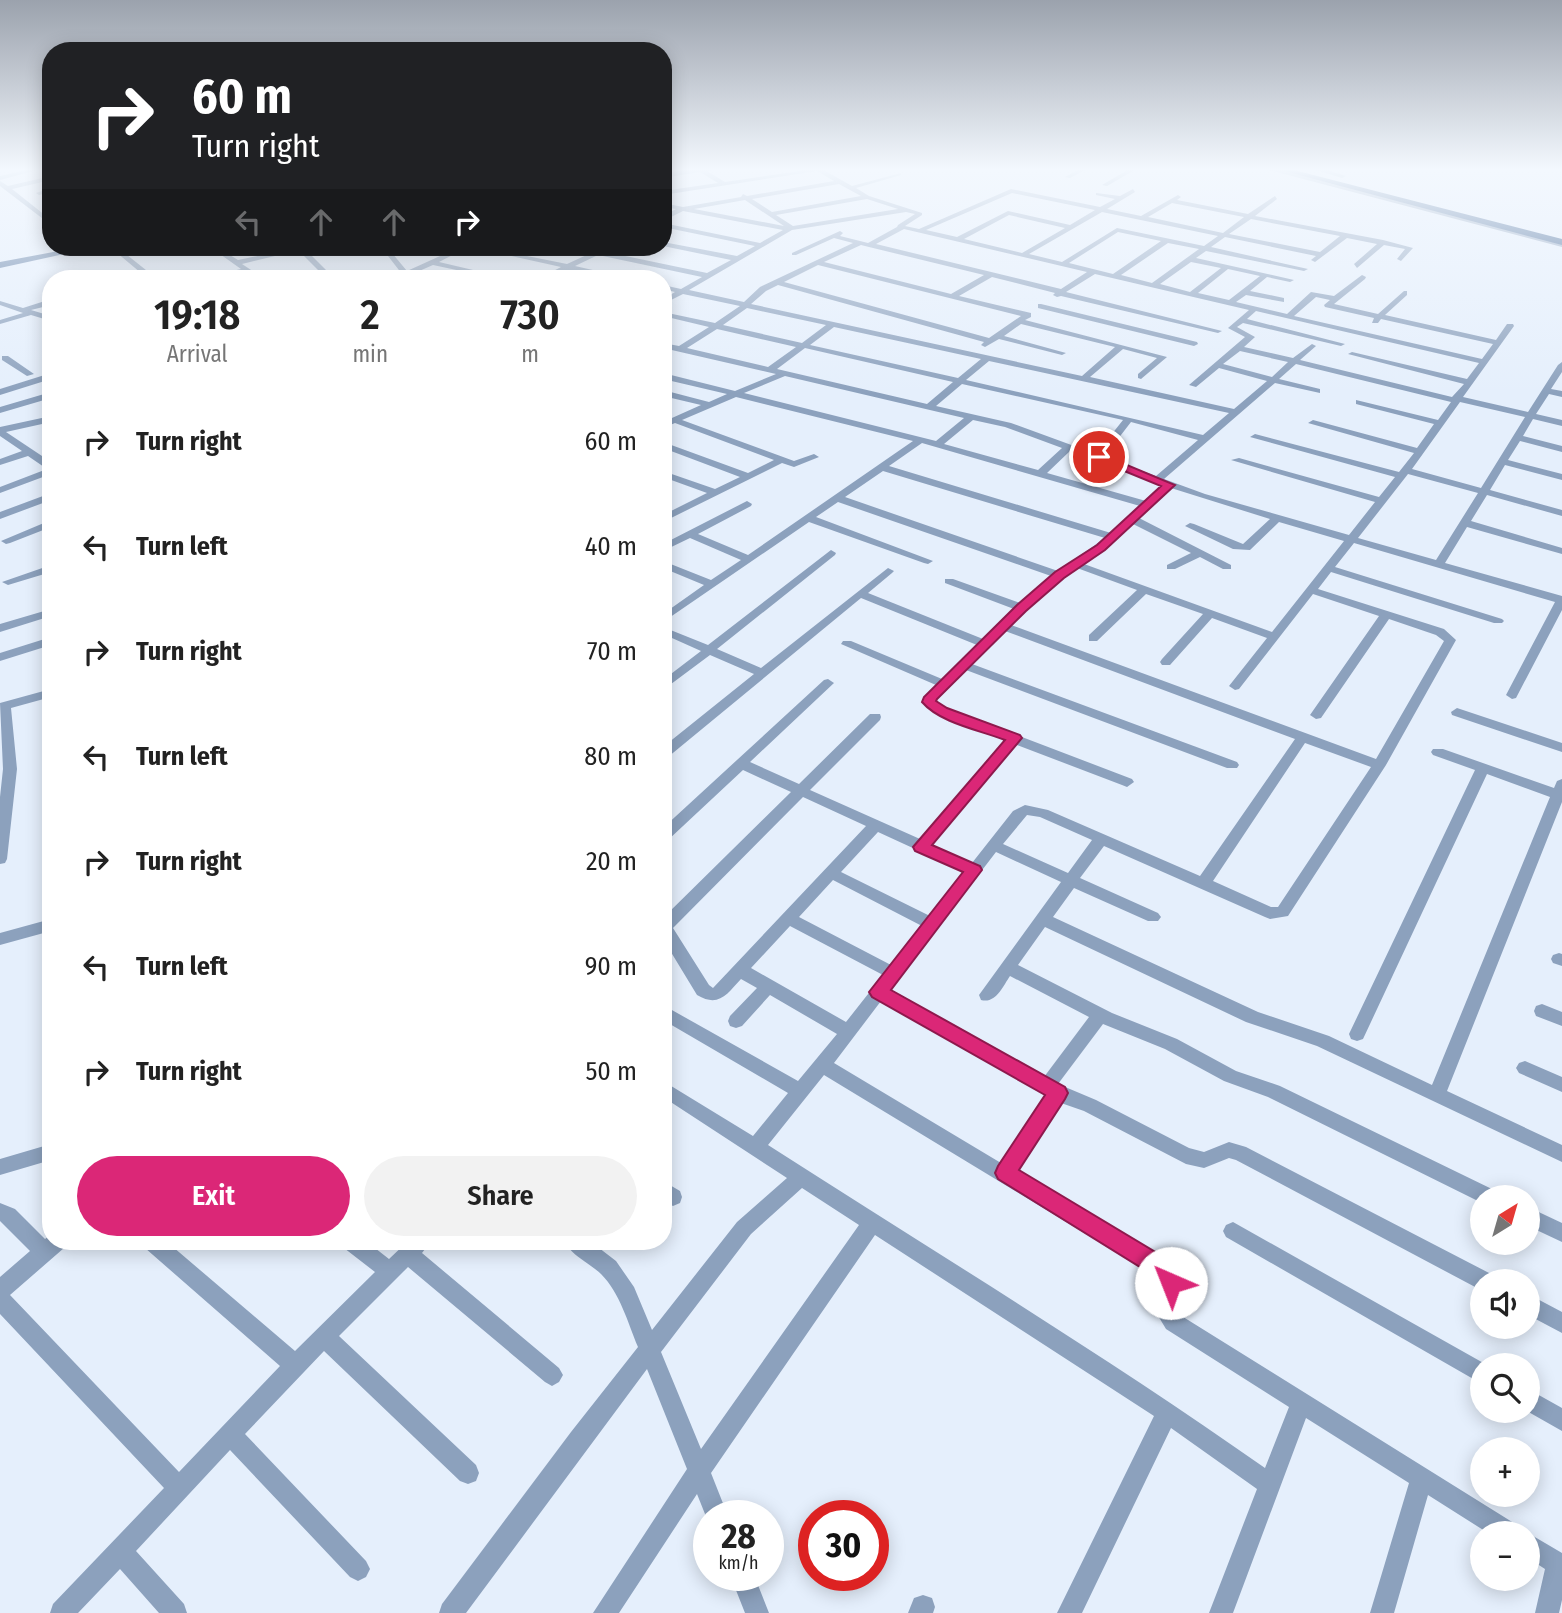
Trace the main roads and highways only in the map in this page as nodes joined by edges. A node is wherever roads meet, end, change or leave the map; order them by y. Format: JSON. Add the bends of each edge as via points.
{"nodes":[{"id":1,"x":42,"y":254,"type":"edge"},
{"id":2,"x":0,"y":263,"type":"edge"}],
"edges":[{"from":1,"to":2,"type":"main road"}]}
